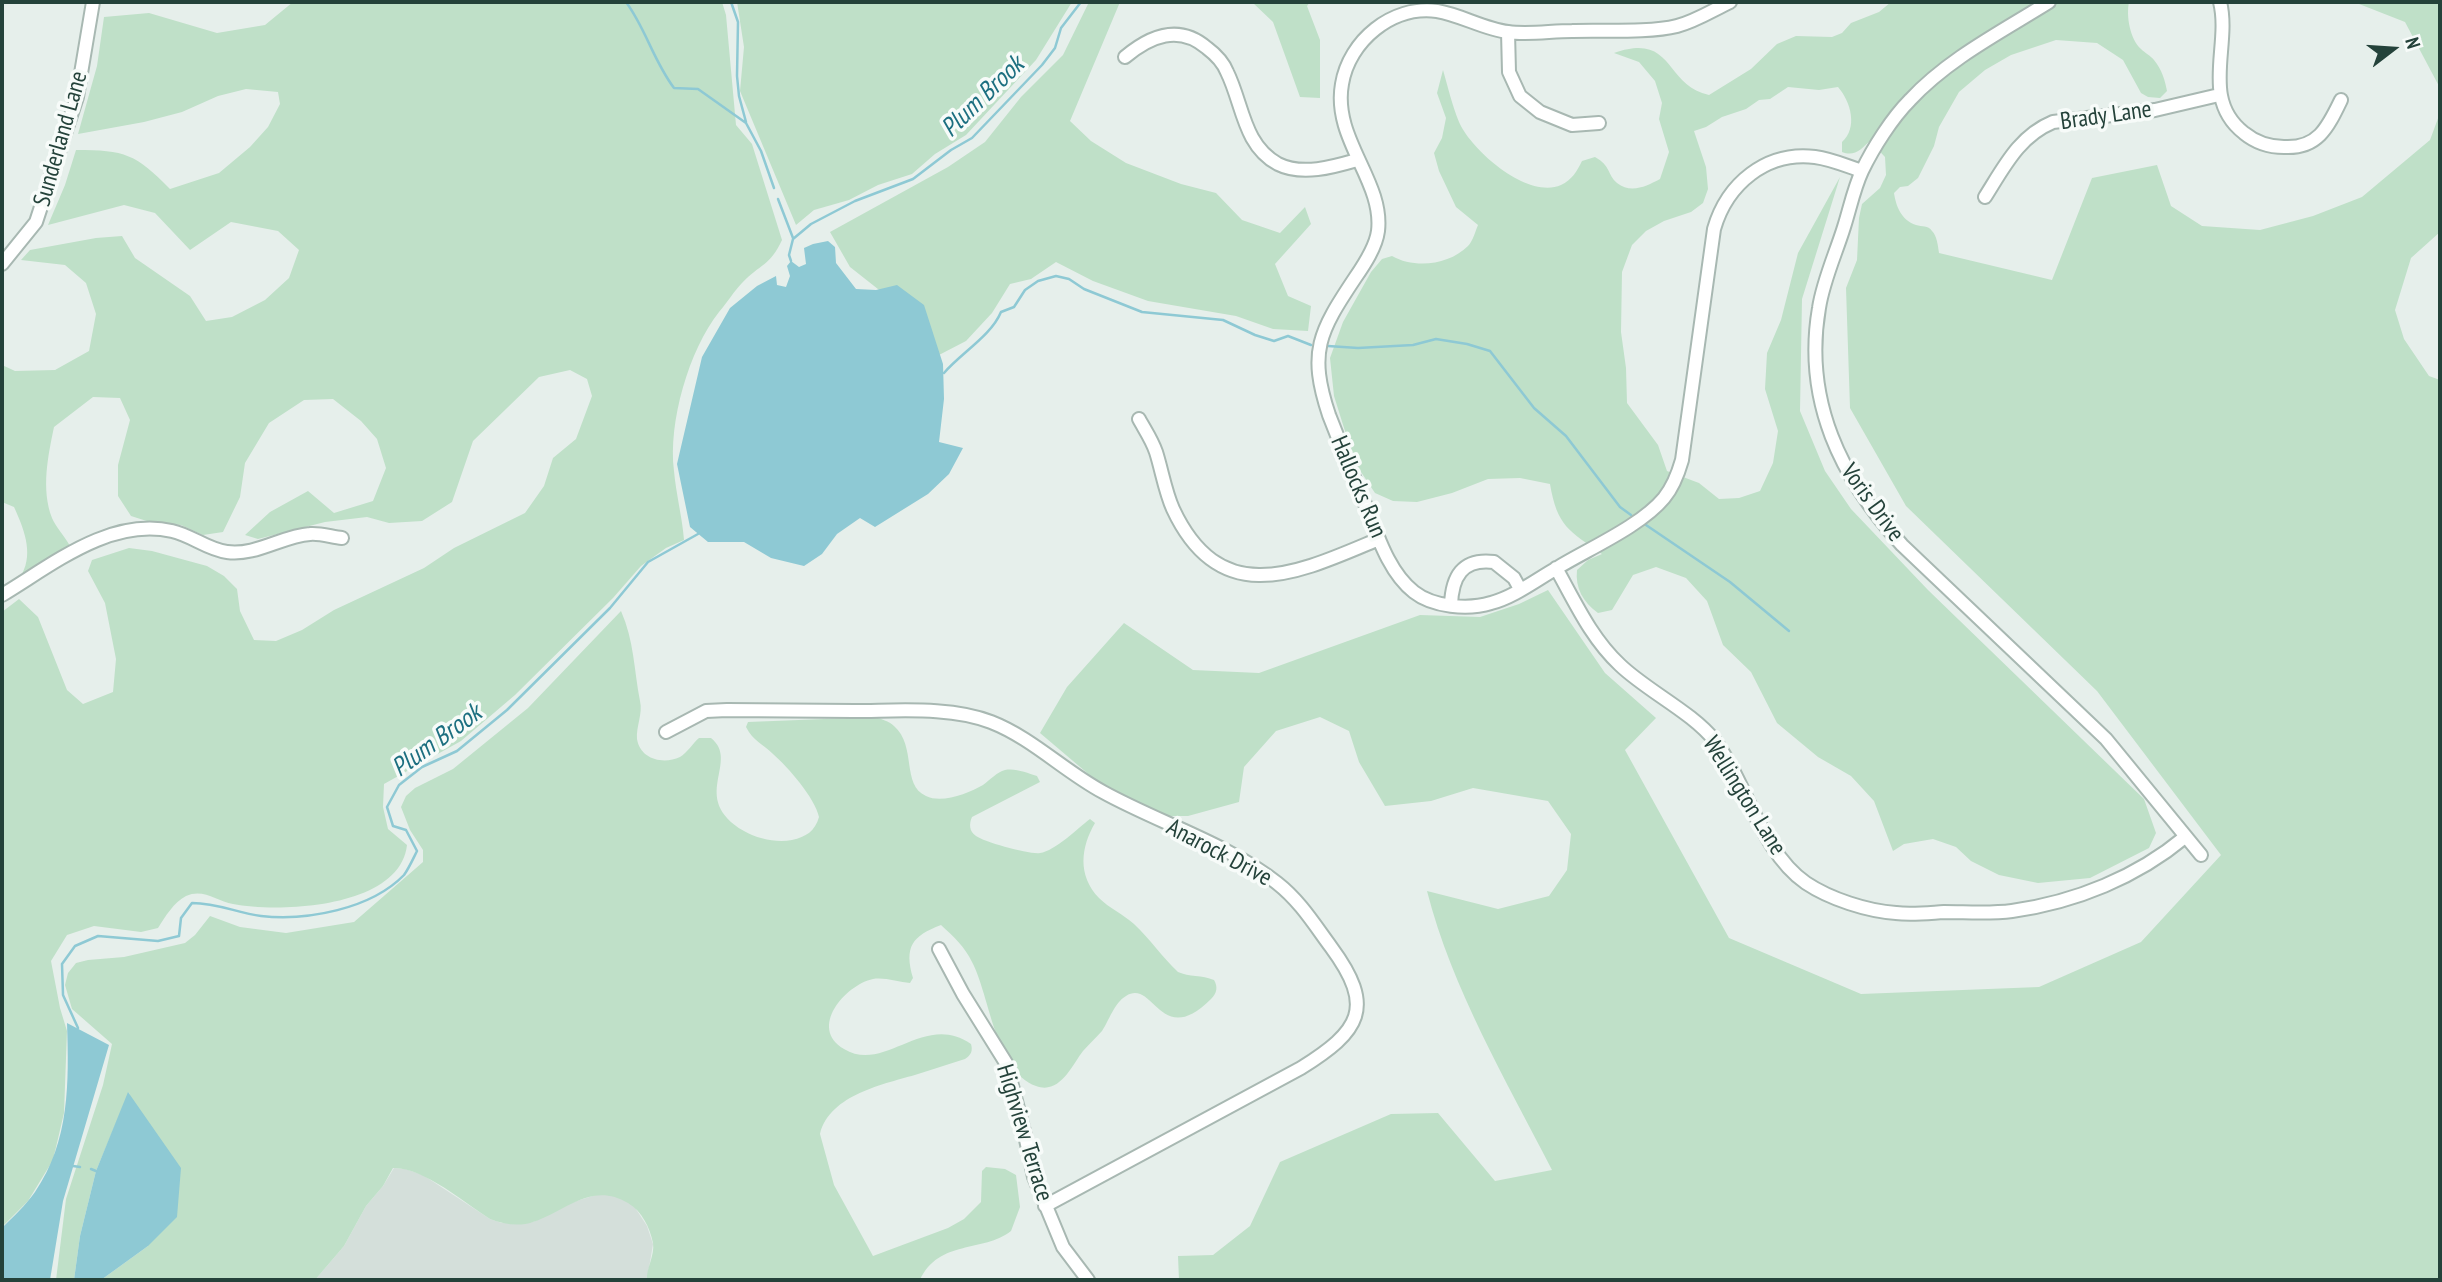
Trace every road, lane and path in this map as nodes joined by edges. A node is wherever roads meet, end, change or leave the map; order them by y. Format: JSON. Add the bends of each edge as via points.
{"nodes":[{"id":1,"x":93,"y":2,"type":"edge"},
{"id":2,"x":1730,"y":2,"type":"edge"},
{"id":3,"x":2049,"y":2,"type":"edge"},
{"id":4,"x":2220,"y":2,"type":"edge"},
{"id":5,"x":1508,"y":32,"type":"junction"},
{"id":6,"x":1125,"y":57,"type":"dead end"},
{"id":7,"x":2219,"y":95,"type":"junction"},
{"id":8,"x":2341,"y":100,"type":"dead end"},
{"id":9,"x":1599,"y":123,"type":"dead end"},
{"id":10,"x":1357,"y":160,"type":"junction"},
{"id":11,"x":1862,"y":171,"type":"junction"},
{"id":12,"x":1985,"y":197,"type":"dead end"},
{"id":13,"x":2,"y":264,"type":"edge"},
{"id":14,"x":1139,"y":419,"type":"dead end"},
{"id":15,"x":342,"y":538,"type":"dead end"},
{"id":16,"x":1379,"y":539,"type":"junction"},
{"id":17,"x":1556,"y":568,"type":"junction"},
{"id":18,"x":1520,"y":589,"type":"junction"},
{"id":19,"x":2,"y":595,"type":"edge"},
{"id":20,"x":1451,"y":605,"type":"junction"},
{"id":21,"x":666,"y":733,"type":"dead end"},
{"id":22,"x":2185,"y":836,"type":"junction"},
{"id":23,"x":2201,"y":855,"type":"dead end"},
{"id":24,"x":939,"y":949,"type":"dead end"},
{"id":25,"x":1045,"y":1206,"type":"junction"},
{"id":26,"x":1088,"y":1280,"type":"edge"}],
"edges":[{"from":1,"to":13,"type":"street","name":"Sunderland Lane","via":[[77,97],[36,222]]},
{"from":2,"to":5,"type":"street","name":"Hallocks Run","via":[[1663,29]]},
{"from":3,"to":11,"type":"street","name":"Voris Drive","via":[[1930,80],[1908,101]]},
{"from":4,"to":7,"type":"street"},
{"from":5,"to":9,"type":"street","via":[[1509,72],[1520,96],[1540,112],[1572,125]]},
{"from":5,"to":10,"type":"street","name":"Hallocks Run","via":[[1429,11],[1395,18],[1370,33],[1350,58],[1342,83],[1341,115]]},
{"from":6,"to":10,"type":"street","via":[[1143,43],[1165,35],[1199,41],[1222,62],[1256,145],[1272,159],[1304,169]]},
{"from":7,"to":8,"type":"street","via":[[2222,107],[2241,131],[2263,144],[2287,148],[2321,135]]},
{"from":7,"to":12,"type":"street","name":"Brady Lane","via":[[2155,110],[2043,126],[2013,153]]},
{"from":10,"to":16,"type":"street","name":"Hallocks Run","via":[[1376,210],[1378,232],[1322,337],[1317,360],[1328,415]]},
{"from":11,"to":17,"type":"street","name":"Hallocks Run","via":[[1818,157],[1791,156],[1753,172],[1736,187],[1714,229],[1682,460],[1675,482],[1643,517]]},
{"from":11,"to":22,"type":"street","name":"Voris Drive","via":[[1819,307],[1816,336],[1821,400],[1844,467],[1893,536],[2106,739]]},
{"from":14,"to":16,"type":"street","via":[[1183,528],[1211,559],[1227,567],[1259,576],[1292,572]]},
{"from":15,"to":19,"type":"street","via":[[311,533],[252,551],[226,552],[174,531],[134,529],[86,545]]},
{"from":16,"to":20,"type":"street","name":"Hallocks Run","via":[[1396,574],[1408,587],[1428,600]]},
{"from":17,"to":18,"type":"street","name":"Hallocks Run"},
{"from":17,"to":22,"type":"street","name":"Wellington Lane","via":[[1598,642],[1714,741],[1784,861],[1805,882],[1832,896],[1895,913],[2011,911],[2109,884],[2150,864]]},
{"from":18,"to":20,"type":"street","name":"Hallocks Run","via":[[1491,603]]},
{"from":18,"to":20,"type":"street","via":[[1501,566],[1488,561],[1474,563],[1455,578]]},
{"from":21,"to":25,"type":"street","name":"Anarock Drive","via":[[706,710],[727,709],[911,710],[990,721],[1101,792],[1236,857],[1276,882],[1306,911],[1353,982],[1359,1011],[1346,1034],[1301,1068]]},
{"from":22,"to":23,"type":"street","name":"Voris Drive"},
{"from":24,"to":25,"type":"street","name":"Highview Terrace","via":[[1006,1063]]},
{"from":25,"to":26,"type":"street","name":"Highview Terrace","via":[[1063,1247]]}]}
